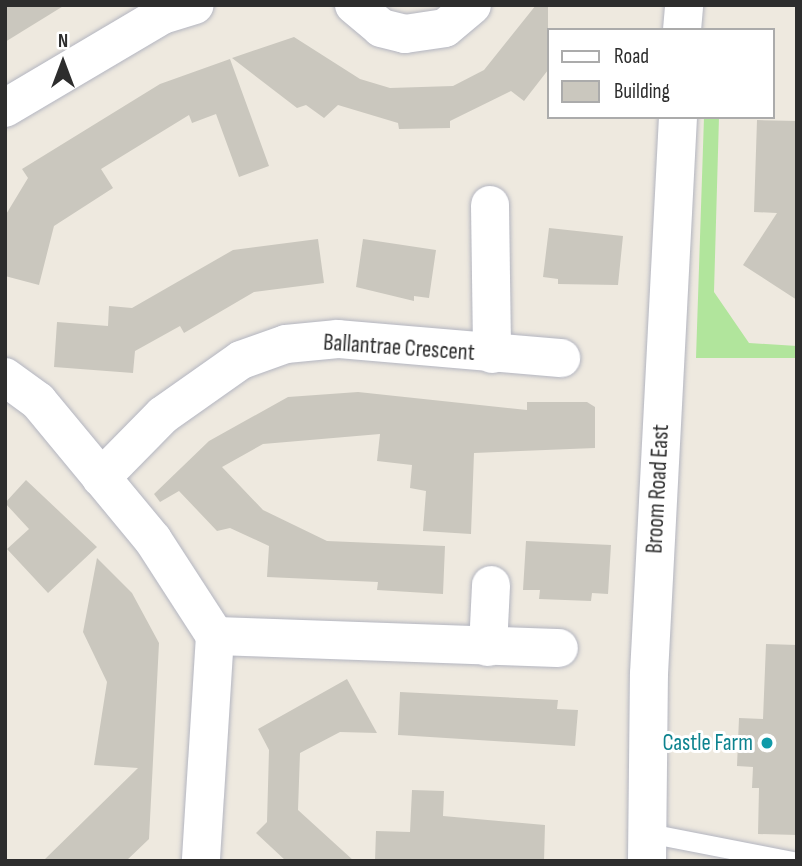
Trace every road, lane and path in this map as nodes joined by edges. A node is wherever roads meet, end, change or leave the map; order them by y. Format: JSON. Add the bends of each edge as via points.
{"nodes":[{"id":1,"x":195,"y":5,"type":"edge"},
{"id":2,"x":354,"y":5,"type":"edge"},
{"id":3,"x":472,"y":5,"type":"edge"},
{"id":4,"x":684,"y":5,"type":"edge"},
{"id":5,"x":682,"y":28,"type":"edge"},
{"id":6,"x":5,"y":108,"type":"edge"},
{"id":7,"x":678,"y":119,"type":"edge"},
{"id":8,"x":490,"y":205,"type":"dead end"},
{"id":9,"x":492,"y":354,"type":"junction"},
{"id":10,"x":561,"y":358,"type":"dead end"},
{"id":11,"x":5,"y":377,"type":"edge"},
{"id":12,"x":101,"y":478,"type":"junction"},
{"id":13,"x":491,"y":585,"type":"dead end"},
{"id":14,"x":215,"y":636,"type":"junction"},
{"id":15,"x":488,"y":647,"type":"junction"},
{"id":16,"x":559,"y":648,"type":"dead end"},
{"id":17,"x":648,"y":847,"type":"edge"},
{"id":18,"x":201,"y":861,"type":"edge"},
{"id":19,"x":792,"y":861,"type":"edge"}],
"edges":[{"from":1,"to":6,"type":"street","via":[[162,15]]},
{"from":2,"to":3,"type":"street","via":[[381,28],[405,34],[445,28]]},
{"from":4,"to":5,"type":"street"},
{"from":7,"to":17,"type":"street","name":"Broom Road East","via":[[649,674]]},
{"from":8,"to":9,"type":"street","name":"Ballantrae Crescent"},
{"from":9,"to":10,"type":"street","name":"Ballantrae Crescent"},
{"from":9,"to":12,"type":"street","name":"Ballantrae Crescent","via":[[338,339],[286,344],[241,360],[163,415]]},
{"from":11,"to":12,"type":"street","via":[[38,401]]},
{"from":12,"to":14,"type":"street","via":[[153,540]]},
{"from":13,"to":15,"type":"street"},
{"from":14,"to":15,"type":"street"},
{"from":14,"to":18,"type":"street"},
{"from":15,"to":16,"type":"street"},
{"from":17,"to":19,"type":"lane"}]}
